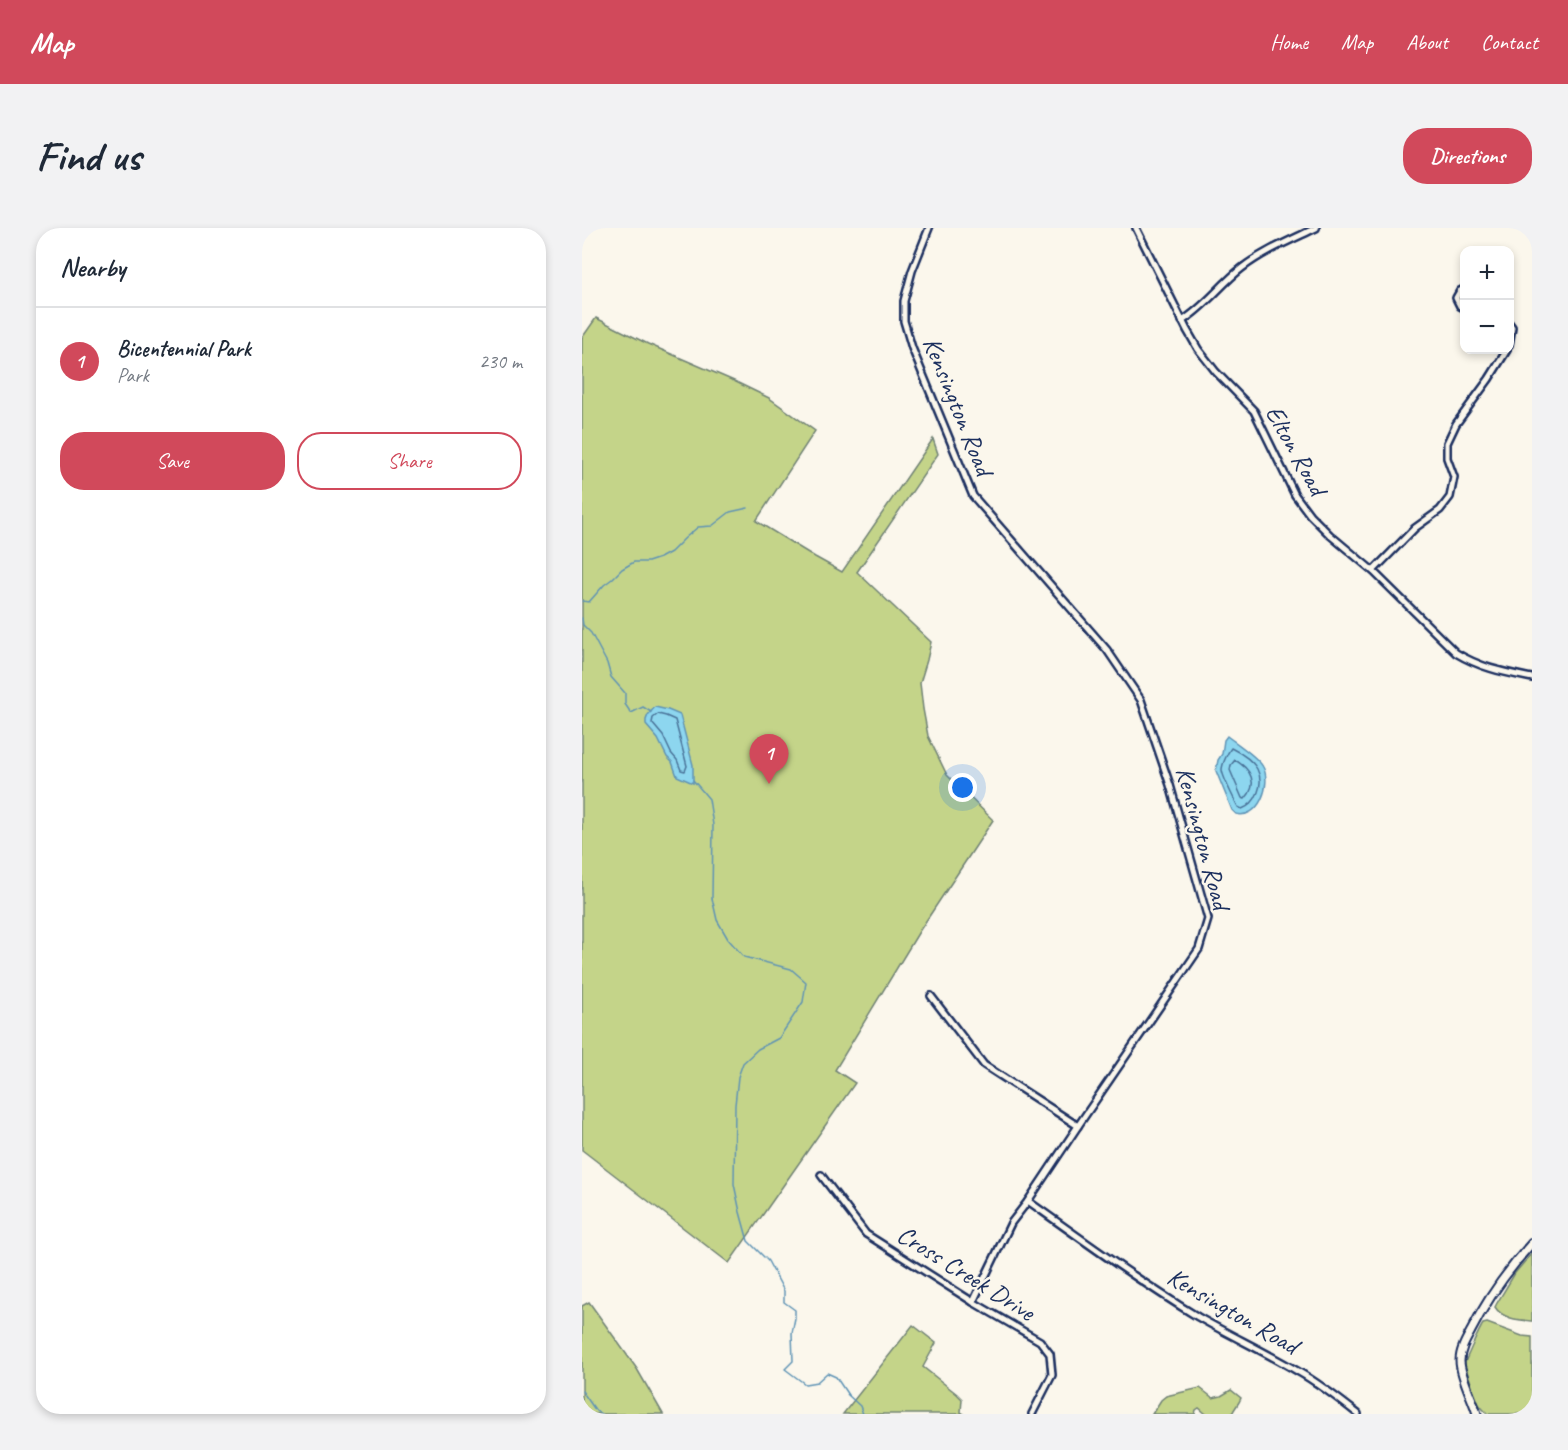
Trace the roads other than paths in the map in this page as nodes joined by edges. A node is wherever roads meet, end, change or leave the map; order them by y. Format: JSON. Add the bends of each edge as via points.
{"nodes":[{"id":1,"x":929,"y":228,"type":"edge"},
{"id":2,"x":1136,"y":228,"type":"edge"},
{"id":3,"x":1316,"y":228,"type":"edge"},
{"id":4,"x":1460,"y":291,"type":"edge"},
{"id":5,"x":1460,"y":306,"type":"edge"},
{"id":6,"x":1182,"y":321,"type":"junction"},
{"id":7,"x":1505,"y":354,"type":"edge"},
{"id":8,"x":1373,"y":571,"type":"junction"},
{"id":9,"x":1532,"y":678,"type":"edge"},
{"id":10,"x":931,"y":996,"type":"dead end"},
{"id":11,"x":1078,"y":1126,"type":"junction"},
{"id":12,"x":821,"y":1175,"type":"dead end"},
{"id":13,"x":1028,"y":1201,"type":"junction"},
{"id":14,"x":1532,"y":1243,"type":"edge"},
{"id":15,"x":973,"y":1302,"type":"junction"},
{"id":16,"x":1032,"y":1414,"type":"edge"},
{"id":17,"x":1358,"y":1414,"type":"edge"},
{"id":18,"x":1477,"y":1414,"type":"edge"}],
"edges":[{"from":1,"to":11,"type":"street","name":"Kensington Road","via":[[904,301],[904,321],[912,348],[973,496],[1107,650],[1141,699],[1208,919],[1199,949]]},
{"from":2,"to":6,"type":"street","name":"Elton Road"},
{"from":3,"to":6,"type":"street","via":[[1256,257]]},
{"from":4,"to":5,"type":"street","via":[[1456,298]]},
{"from":6,"to":8,"type":"street","name":"Elton Road","via":[[1199,351],[1254,411],[1295,495],[1310,515]]},
{"from":7,"to":8,"type":"street","via":[[1447,443],[1447,458],[1454,477],[1450,497]]},
{"from":8,"to":9,"type":"street","name":"Elton Road","via":[[1456,653],[1484,667]]},
{"from":10,"to":11,"type":"street","via":[[984,1065]]},
{"from":11,"to":13,"type":"street","name":"Kensington Road"},
{"from":12,"to":15,"type":"street","name":"Cross Creek Drive","via":[[866,1233]]},
{"from":13,"to":15,"type":"street","via":[[1011,1223]]},
{"from":13,"to":17,"type":"street","name":"Kensington Road","via":[[1174,1302],[1298,1372]]},
{"from":14,"to":18,"type":"street","via":[[1498,1286],[1462,1348],[1460,1369]]},
{"from":15,"to":16,"type":"street","name":"Cross Creek Drive","via":[[1040,1341],[1050,1354],[1052,1375]]}]}
